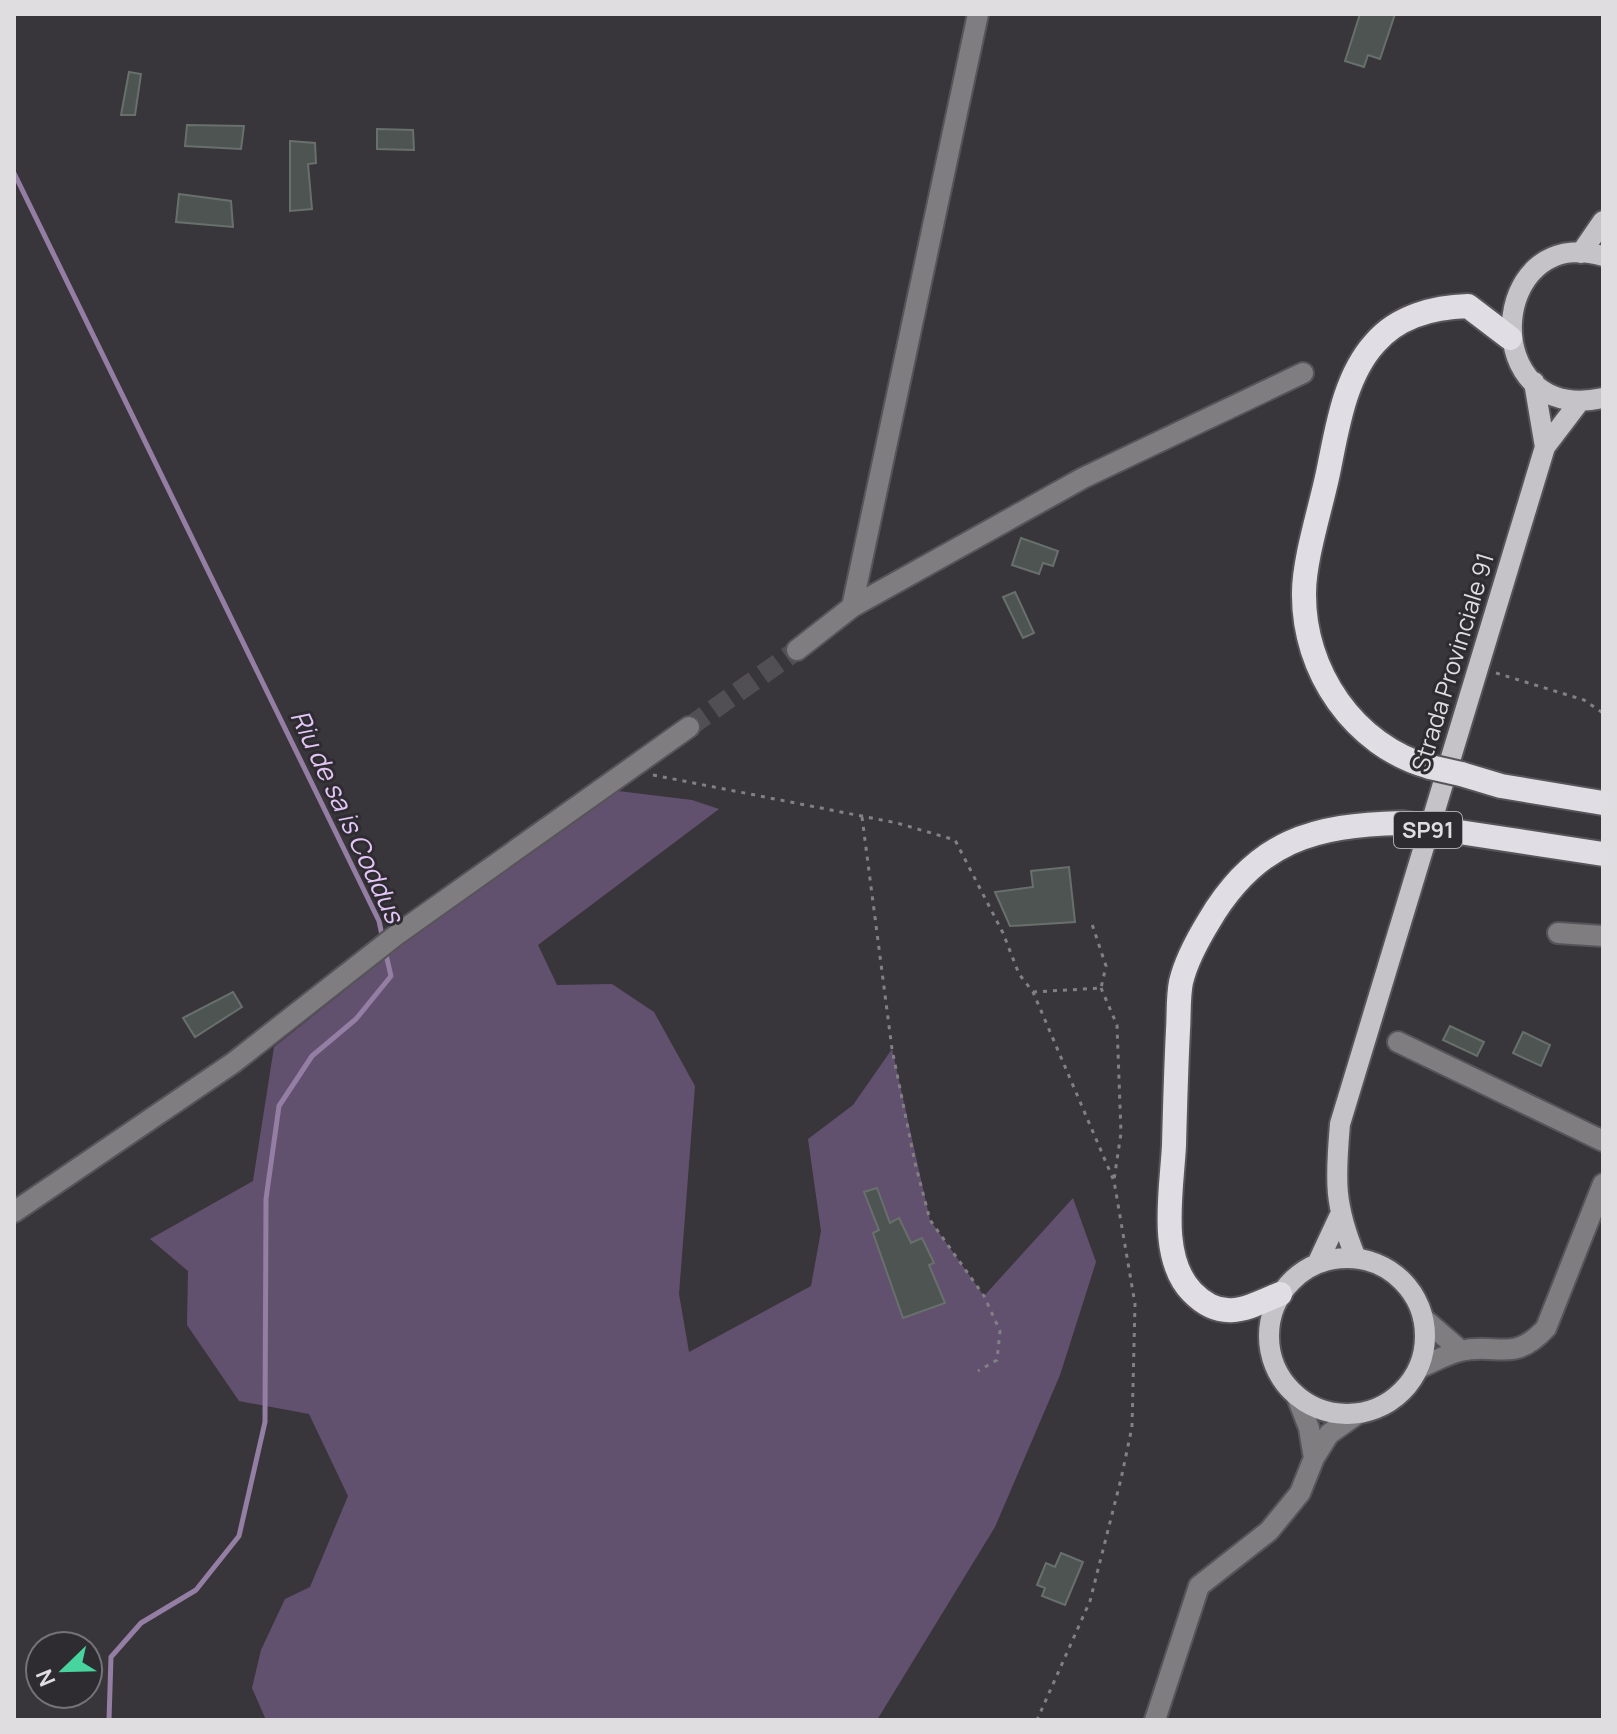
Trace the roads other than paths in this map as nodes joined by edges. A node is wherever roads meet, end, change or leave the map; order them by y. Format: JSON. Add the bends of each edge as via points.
{"nodes":[{"id":1,"x":978,"y":14,"type":"edge"},
{"id":2,"x":1603,"y":221,"type":"edge"},
{"id":3,"x":1581,"y":253,"type":"junction"},
{"id":4,"x":1603,"y":256,"type":"edge"},
{"id":5,"x":1510,"y":338,"type":"junction"},
{"id":6,"x":1303,"y":373,"type":"dead end"},
{"id":7,"x":1534,"y":382,"type":"junction"},
{"id":8,"x":1603,"y":398,"type":"edge"},
{"id":9,"x":1580,"y":401,"type":"junction"},
{"id":10,"x":1545,"y":447,"type":"junction"},
{"id":11,"x":852,"y":607,"type":"junction"},
{"id":12,"x":797,"y":650,"type":"tunnel mouth"},
{"id":13,"x":689,"y":727,"type":"tunnel mouth"},
{"id":14,"x":1603,"y":803,"type":"edge"},
{"id":15,"x":1603,"y":854,"type":"edge"},
{"id":16,"x":1558,"y":933,"type":"dead end"},
{"id":17,"x":1603,"y":936,"type":"edge"},
{"id":18,"x":1398,"y":1042,"type":"dead end"},
{"id":19,"x":1603,"y":1141,"type":"edge"},
{"id":20,"x":1603,"y":1184,"type":"edge"},
{"id":21,"x":14,"y":1212,"type":"edge"},
{"id":22,"x":1339,"y":1217,"type":"junction"},
{"id":23,"x":1356,"y":1258,"type":"junction"},
{"id":24,"x":1318,"y":1262,"type":"junction"},
{"id":25,"x":1280,"y":1294,"type":"junction"},
{"id":26,"x":1423,"y":1318,"type":"junction"},
{"id":27,"x":1460,"y":1350,"type":"junction"},
{"id":28,"x":1419,"y":1368,"type":"junction"},
{"id":29,"x":1297,"y":1397,"type":"junction"},
{"id":30,"x":1357,"y":1414,"type":"junction"},
{"id":31,"x":1314,"y":1458,"type":"junction"},
{"id":32,"x":1155,"y":1720,"type":"edge"}],
"edges":[{"from":1,"to":11,"type":"street"},
{"from":2,"to":3,"type":"main road"},
{"from":3,"to":4,"type":"main road"},
{"from":3,"to":5,"type":"main road","via":[[1542,265],[1527,279],[1515,297]]},
{"from":5,"to":7,"type":"main road","number":"SP91","via":[[1522,369]]},
{"from":5,"to":14,"type":"highway","bridge":true,"via":[[1468,306],[1411,317],[1375,342],[1350,386],[1340,417],[1304,592],[1316,658],[1338,705],[1403,757],[1501,786]]},
{"from":6,"to":11,"type":"street","via":[[1083,478]]},
{"from":7,"to":9,"type":"main road"},
{"from":7,"to":10,"type":"main road","name":"Strada Provinciale 91","number":"SP91"},
{"from":8,"to":9,"type":"main road"},
{"from":9,"to":10,"type":"main road","name":"Strada Provinciale 91","number":"SP91"},
{"from":10,"to":22,"type":"main road","name":"Strada Provinciale 91","number":"SP91","via":[[1340,1124]]},
{"from":11,"to":12,"type":"street"},
{"from":13,"to":21,"type":"street","via":[[384,945],[233,1063]]},
{"from":15,"to":25,"type":"highway","bridge":true,"via":[[1395,824],[1327,830],[1298,839],[1240,875],[1199,938],[1181,983],[1173,1253],[1190,1291],[1217,1308],[1236,1313]]},
{"from":16,"to":17,"type":"street"},
{"from":18,"to":19,"type":"street"},
{"from":20,"to":27,"type":"street","via":[[1546,1328],[1530,1346]]},
{"from":22,"to":23,"type":"main road","name":"Strada Provinciale 91","number":"SP91"},
{"from":22,"to":24,"type":"main road","name":"Strada Provinciale 91","number":"SP91"},
{"from":23,"to":24,"type":"main road"},
{"from":23,"to":26,"type":"main road","via":[[1399,1277]]},
{"from":24,"to":25,"type":"main road","number":"SP91","via":[[1296,1275]]},
{"from":25,"to":29,"type":"main road","via":[[1268,1342],[1282,1382]]},
{"from":26,"to":27,"type":"street"},
{"from":26,"to":28,"type":"main road"},
{"from":27,"to":28,"type":"street"},
{"from":28,"to":30,"type":"main road","via":[[1404,1390],[1383,1406]]},
{"from":29,"to":30,"type":"main road","via":[[1336,1414]]},
{"from":29,"to":31,"type":"street"},
{"from":30,"to":31,"type":"street","via":[[1329,1434]]},
{"from":31,"to":32,"type":"street","via":[[1300,1493],[1269,1531],[1199,1586]]}]}
